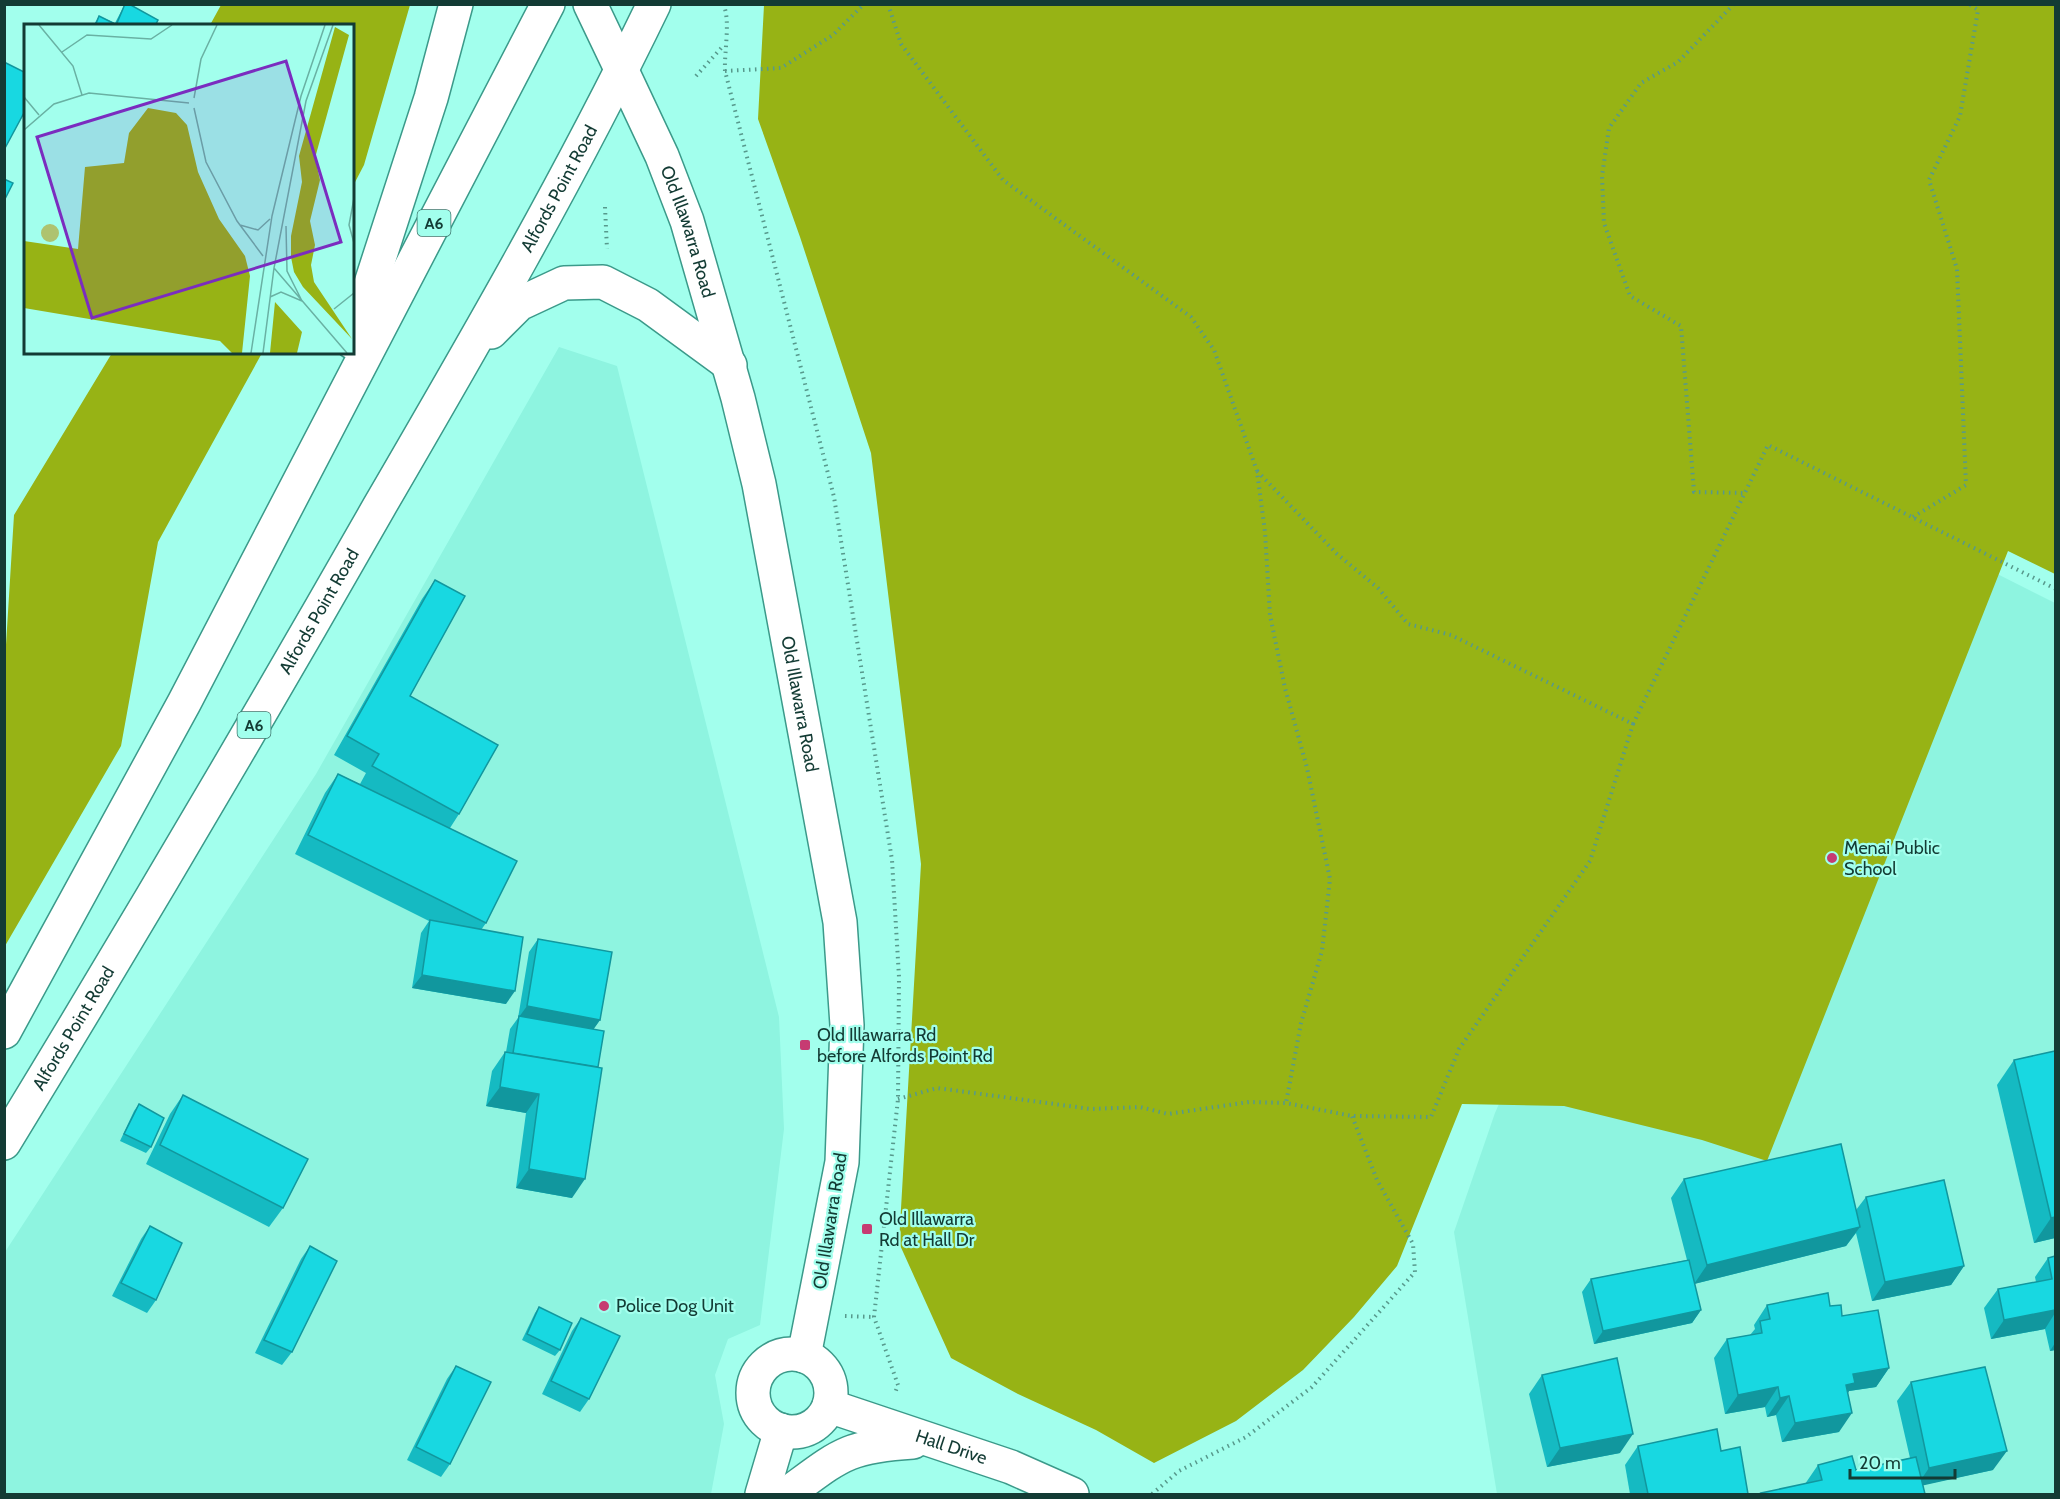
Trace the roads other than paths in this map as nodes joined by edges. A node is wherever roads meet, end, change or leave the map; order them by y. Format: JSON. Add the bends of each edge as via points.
{"nodes":[{"id":1,"x":456,"y":4,"type":"edge"},
{"id":2,"x":548,"y":4,"type":"edge"},
{"id":3,"x":590,"y":4,"type":"edge"},
{"id":4,"x":654,"y":4,"type":"edge"},
{"id":5,"x":622,"y":71,"type":"junction"},
{"id":6,"x":354,"y":336,"type":"edge"},
{"id":7,"x":348,"y":354,"type":"edge"},
{"id":8,"x":467,"y":355,"type":"junction"},
{"id":9,"x":730,"y":364,"type":"junction"},
{"id":10,"x":320,"y":441,"type":"junction"},
{"id":11,"x":4,"y":1032,"type":"edge"},
{"id":12,"x":4,"y":1143,"type":"edge"},
{"id":13,"x":804,"y":1356,"type":"junction"},
{"id":14,"x":829,"y":1406,"type":"junction"},
{"id":15,"x":781,"y":1430,"type":"junction"},
{"id":16,"x":930,"y":1441,"type":"junction"},
{"id":17,"x":762,"y":1494,"type":"edge"},
{"id":18,"x":787,"y":1494,"type":"edge"},
{"id":19,"x":1072,"y":1494,"type":"edge"}],
"edges":[{"from":1,"to":6,"type":"main road","via":[[431,98]]},
{"from":2,"to":10,"type":"main road","number":"A6"},
{"from":3,"to":5,"type":"main road","name":"Old Illawarra Road"},
{"from":4,"to":5,"type":"main road","number":"A6"},
{"from":5,"to":8,"type":"main road","name":"Alfords Point Road","number":"A6"},
{"from":5,"to":9,"type":"main road","name":"Old Illawarra Road","via":[[687,221]]},
{"from":7,"to":10,"type":"main road"},
{"from":8,"to":9,"type":"main road","via":[[519,304],[564,283],[603,282],[648,305]]},
{"from":8,"to":12,"type":"main road","name":"Alfords Point Road","number":"A6","via":[[188,840]]},
{"from":9,"to":13,"type":"main road","name":"Old Illawarra Road","via":[[759,484],[840,922],[847,1025],[842,1162]]},
{"from":10,"to":11,"type":"main road","number":"A6","via":[[184,703]]},
{"from":13,"to":14,"type":"main road","via":[[815,1361],[830,1381]]},
{"from":13,"to":15,"type":"main road","via":[[781,1355],[771,1359],[756,1376],[753,1400],[758,1412]]},
{"from":14,"to":15,"type":"main road","via":[[816,1424],[807,1429]]},
{"from":14,"to":16,"type":"main road","name":"Hall Drive"},
{"from":15,"to":17,"type":"main road"},
{"from":16,"to":18,"type":"main road","via":[[856,1449],[816,1471]]},
{"from":16,"to":19,"type":"main road","name":"Hall Drive","via":[[1011,1467]]}]}
